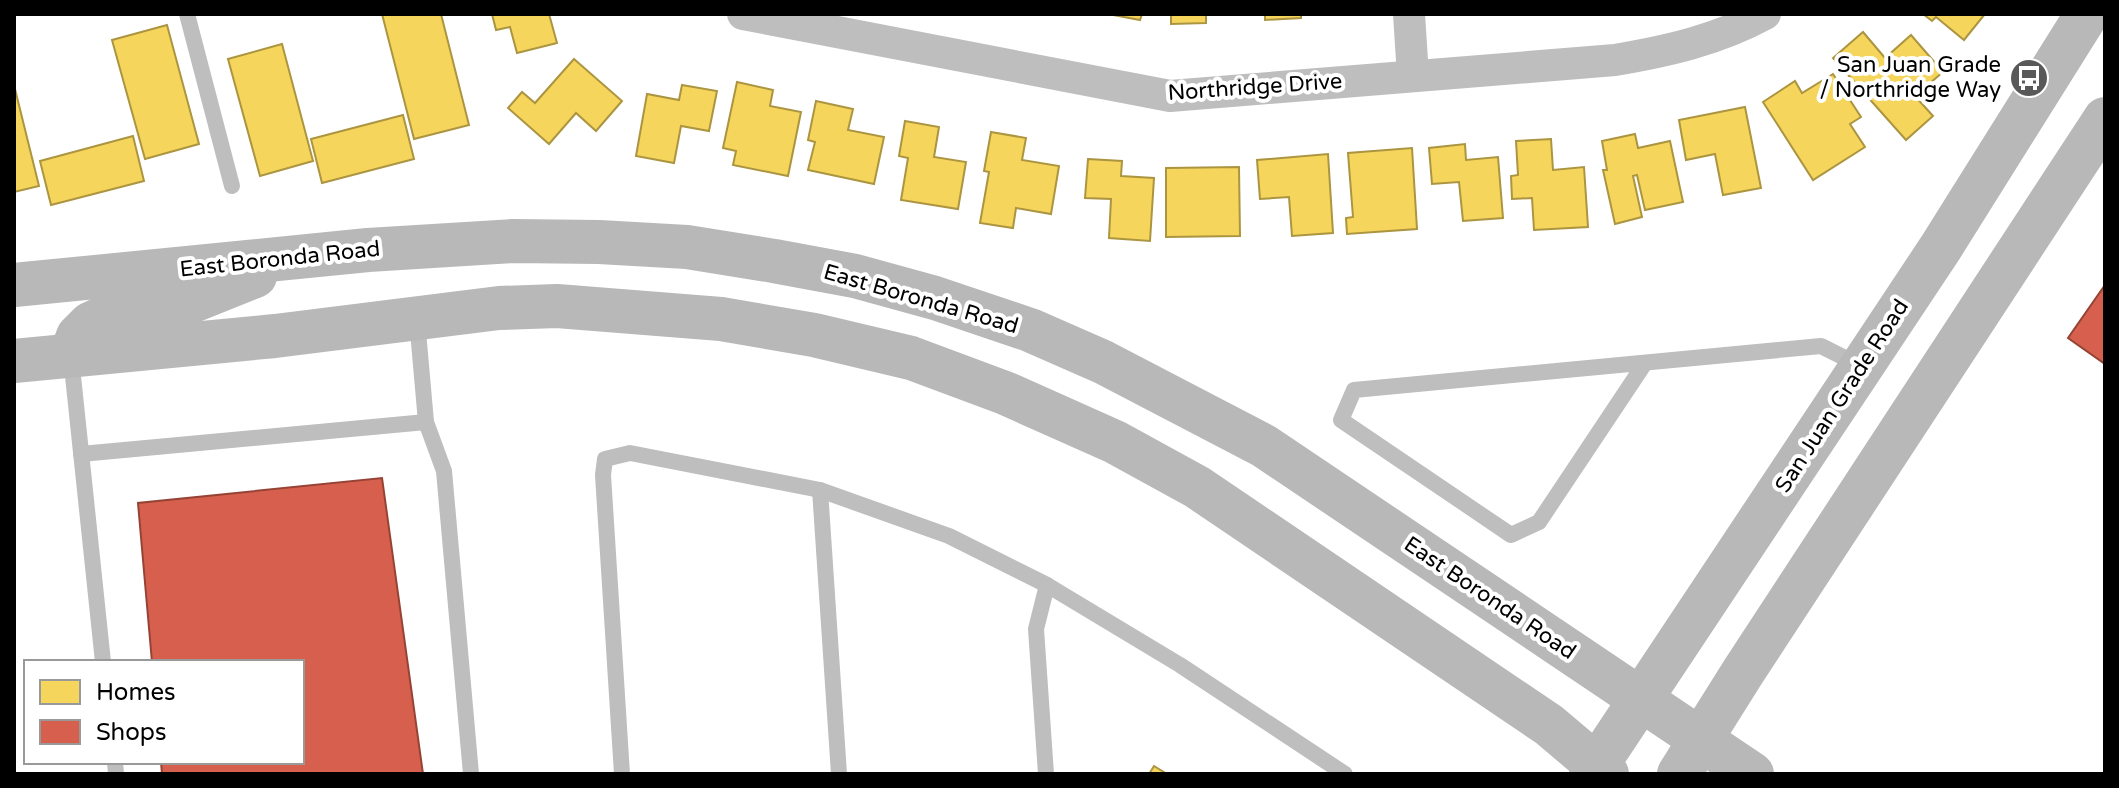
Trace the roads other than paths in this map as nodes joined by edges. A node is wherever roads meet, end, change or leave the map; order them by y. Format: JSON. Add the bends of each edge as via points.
{"nodes":[{"id":1,"x":187,"y":14,"type":"edge"},
{"id":2,"x":743,"y":14,"type":"edge"},
{"id":3,"x":1409,"y":14,"type":"edge"},
{"id":4,"x":1765,"y":14,"type":"edge"},
{"id":5,"x":2087,"y":14,"type":"edge"},
{"id":6,"x":1413,"y":76,"type":"junction"},
{"id":7,"x":2105,"y":119,"type":"edge"},
{"id":8,"x":232,"y":186,"type":"dead end"},
{"id":9,"x":302,"y":257,"type":"junction"},
{"id":10,"x":14,"y":285,"type":"edge"},
{"id":11,"x":417,"y":318,"type":"junction"},
{"id":12,"x":71,"y":355,"type":"junction"},
{"id":13,"x":14,"y":361,"type":"edge"},
{"id":14,"x":1645,"y":363,"type":"junction"},
{"id":15,"x":1862,"y":367,"type":"junction"},
{"id":16,"x":426,"y":422,"type":"junction"},
{"id":17,"x":81,"y":454,"type":"junction"},
{"id":18,"x":820,"y":490,"type":"junction"},
{"id":19,"x":1047,"y":585,"type":"junction"},
{"id":20,"x":103,"y":660,"type":"edge"},
{"id":21,"x":1642,"y":699,"type":"junction"},
{"id":22,"x":1690,"y":756,"type":"edge"},
{"id":23,"x":1598,"y":771,"type":"edge"},
{"id":24,"x":471,"y":774,"type":"edge"},
{"id":25,"x":622,"y":774,"type":"edge"},
{"id":26,"x":839,"y":774,"type":"edge"},
{"id":27,"x":1046,"y":774,"type":"edge"},
{"id":28,"x":1345,"y":774,"type":"edge"},
{"id":29,"x":1752,"y":774,"type":"edge"}],
"edges":[{"from":1,"to":8,"type":"lane"},
{"from":2,"to":6,"type":"street","name":"Northridge Drive","via":[[1170,96]]},
{"from":3,"to":6,"type":"street"},
{"from":4,"to":6,"type":"street","name":"Northridge Drive","via":[[1665,52]]},
{"from":5,"to":15,"type":"main road","name":"San Juan Grade Road"},
{"from":7,"to":22,"type":"main road"},
{"from":9,"to":10,"type":"main road","name":"East Boronda Road"},
{"from":9,"to":12,"type":"main road","via":[[180,306],[105,317],[78,336]]},
{"from":9,"to":21,"type":"main road","name":"East Boronda Road","via":[[513,241],[687,247],[855,276],[935,298],[1088,356],[1264,446]]},
{"from":11,"to":12,"type":"main road"},
{"from":11,"to":16,"type":"lane"},
{"from":11,"to":23,"type":"main road","via":[[557,306],[721,319],[911,358],[1005,393],[1115,442],[1197,487],[1549,725]]},
{"from":12,"to":13,"type":"main road"},
{"from":12,"to":17,"type":"lane"},
{"from":14,"to":14,"type":"lane","via":[[1539,522],[1511,535],[1341,420],[1354,390]]},
{"from":14,"to":15,"type":"lane","via":[[1821,346]]},
{"from":15,"to":21,"type":"main road","name":"San Juan Grade Road"},
{"from":16,"to":17,"type":"lane"},
{"from":16,"to":24,"type":"lane","via":[[444,471]]},
{"from":17,"to":20,"type":"lane"},
{"from":18,"to":19,"type":"lane","via":[[949,536]]},
{"from":18,"to":25,"type":"lane","via":[[630,453],[605,459]]},
{"from":18,"to":26,"type":"lane"},
{"from":19,"to":27,"type":"lane","via":[[1036,629]]},
{"from":19,"to":28,"type":"lane"},
{"from":21,"to":22,"type":"main road","name":"East Boronda Road"},
{"from":21,"to":23,"type":"main road","name":"San Juan Grade Road"},
{"from":22,"to":29,"type":"main road","name":"East Boronda Road"}]}
